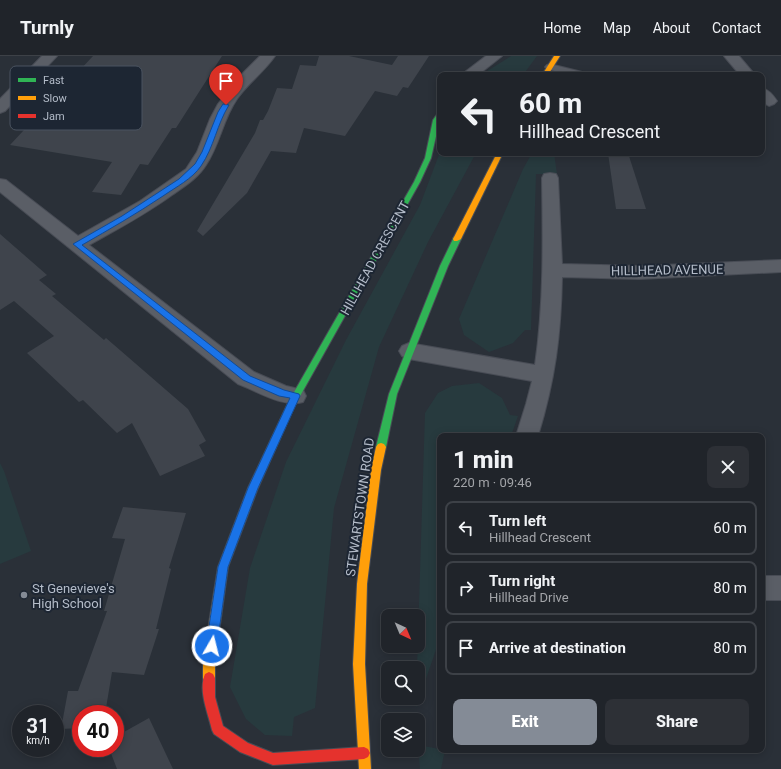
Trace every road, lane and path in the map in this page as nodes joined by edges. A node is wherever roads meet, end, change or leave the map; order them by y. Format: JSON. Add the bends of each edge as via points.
{"nodes":[{"id":1,"x":50,"y":56,"type":"edge"},
{"id":2,"x":268,"y":56,"type":"edge"},
{"id":3,"x":495,"y":56,"type":"edge"},
{"id":4,"x":557,"y":56,"type":"edge"},
{"id":5,"x":731,"y":56,"type":"edge"},
{"id":6,"x":40,"y":66,"type":"edge"},
{"id":7,"x":548,"y":71,"type":"edge"},
{"id":8,"x":472,"y":72,"type":"edge"},
{"id":9,"x":745,"y":72,"type":"edge"},
{"id":10,"x":10,"y":98,"type":"edge"},
{"id":11,"x":0,"y":108,"type":"edge"},
{"id":12,"x":437,"y":118,"type":"edge"},
{"id":13,"x":499,"y":156,"type":"edge"},
{"id":14,"x":550,"y":178,"type":"dead end"},
{"id":15,"x":0,"y":184,"type":"edge"},
{"id":16,"x":77,"y":244,"type":"junction"},
{"id":17,"x":781,"y":266,"type":"edge"},
{"id":18,"x":554,"y":270,"type":"junction"},
{"id":19,"x":410,"y":351,"type":"junction"},
{"id":20,"x":544,"y":375,"type":"junction"},
{"id":21,"x":295,"y":396,"type":"junction"},
{"id":22,"x":528,"y":433,"type":"edge"},
{"id":23,"x":765,"y":588,"type":"edge"},
{"id":24,"x":781,"y":588,"type":"edge"},
{"id":25,"x":364,"y":753,"type":"junction"},
{"id":26,"x":365,"y":769,"type":"edge"}],
"edges":[{"from":1,"to":6,"type":"street"},
{"from":2,"to":16,"type":"street","via":[[230,97],[198,166],[158,197]]},
{"from":3,"to":8,"type":"street"},
{"from":4,"to":7,"type":"street"},
{"from":5,"to":9,"type":"street"},
{"from":10,"to":11,"type":"street"},
{"from":12,"to":21,"type":"street","name":"HILLHEAD CRESCENT","via":[[428,158],[418,182]]},
{"from":13,"to":19,"type":"street","name":"STEWARTSTOWN ROAD","via":[[444,266]]},
{"from":14,"to":18,"type":"street"},
{"from":15,"to":16,"type":"street"},
{"from":16,"to":21,"type":"street","via":[[246,378]]},
{"from":17,"to":18,"type":"street","name":"HILLHEAD AVENUE","via":[[632,272]]},
{"from":18,"to":20,"type":"street","via":[[552,321]]},
{"from":19,"to":20,"type":"street"},
{"from":19,"to":25,"type":"street","name":"STEWARTSTOWN ROAD","via":[[393,394],[376,470],[368,524],[362,584],[360,664]]},
{"from":20,"to":22,"type":"street"},
{"from":21,"to":25,"type":"street","name":"HILLHEAD CRESCENT","via":[[253,488],[223,567],[209,661],[209,697],[218,730],[244,748],[273,759]]},
{"from":23,"to":24,"type":"street"},
{"from":25,"to":26,"type":"street","name":"STEWARTSTOWN ROAD"}]}
